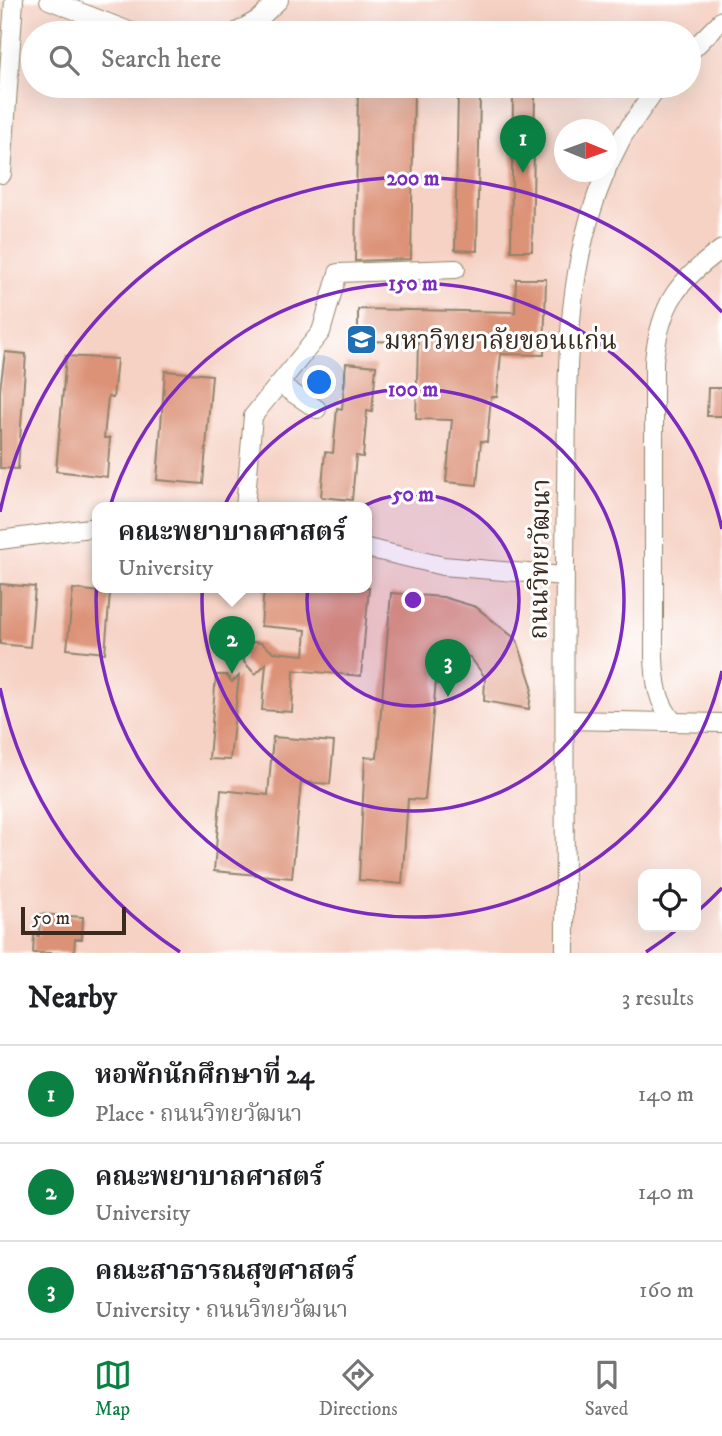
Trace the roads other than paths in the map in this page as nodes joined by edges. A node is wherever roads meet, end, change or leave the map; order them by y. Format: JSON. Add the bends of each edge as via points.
{"nodes":[{"id":1,"x":14,"y":0,"type":"edge"},
{"id":2,"x":49,"y":0,"type":"edge"},
{"id":3,"x":279,"y":0,"type":"edge"},
{"id":4,"x":722,"y":20,"type":"edge"},
{"id":5,"x":103,"y":21,"type":"edge"},
{"id":6,"x":256,"y":21,"type":"edge"},
{"id":7,"x":701,"y":41,"type":"edge"},
{"id":8,"x":650,"y":98,"type":"edge"},
{"id":9,"x":617,"y":148,"type":"edge"},
{"id":10,"x":2,"y":174,"type":"dead end"},
{"id":11,"x":603,"y":182,"type":"edge"},
{"id":12,"x":722,"y":249,"type":"edge"},
{"id":13,"x":456,"y":269,"type":"dead end"},
{"id":14,"x":279,"y":384,"type":"junction"},
{"id":15,"x":317,"y":409,"type":"dead end"},
{"id":16,"x":246,"y":502,"type":"edge"},
{"id":17,"x":92,"y":528,"type":"edge"},
{"id":18,"x":0,"y":541,"type":"edge"},
{"id":19,"x":372,"y":549,"type":"edge"},
{"id":20,"x":564,"y":576,"type":"junction"},
{"id":21,"x":565,"y":720,"type":"junction"},
{"id":22,"x":673,"y":721,"type":"junction"},
{"id":23,"x":722,"y":723,"type":"edge"},
{"id":24,"x":565,"y":953,"type":"edge"}],
"edges":[{"from":1,"to":10,"type":"street"},
{"from":2,"to":5,"type":"street"},
{"from":3,"to":6,"type":"street"},
{"from":4,"to":7,"type":"street"},
{"from":8,"to":9,"type":"street","name":"ถนนวิทยวัฒนา"},
{"from":11,"to":20,"type":"street","name":"ถนนวิทยวัฒนา","via":[[579,259],[570,318]]},
{"from":12,"to":22,"type":"street","via":[[682,283],[667,306],[659,323],[654,360],[654,657],[662,709]]},
{"from":13,"to":14,"type":"street","via":[[338,273],[321,332]]},
{"from":14,"to":15,"type":"street"},
{"from":14,"to":16,"type":"street","via":[[253,416]]},
{"from":17,"to":18,"type":"street"},
{"from":19,"to":20,"type":"street","via":[[443,566]]},
{"from":20,"to":21,"type":"street","name":"ถนนวิทยวัฒนา"},
{"from":21,"to":22,"type":"street"},
{"from":21,"to":24,"type":"street","name":"ถนนวิทยวัฒนา"},
{"from":22,"to":23,"type":"street"}]}
